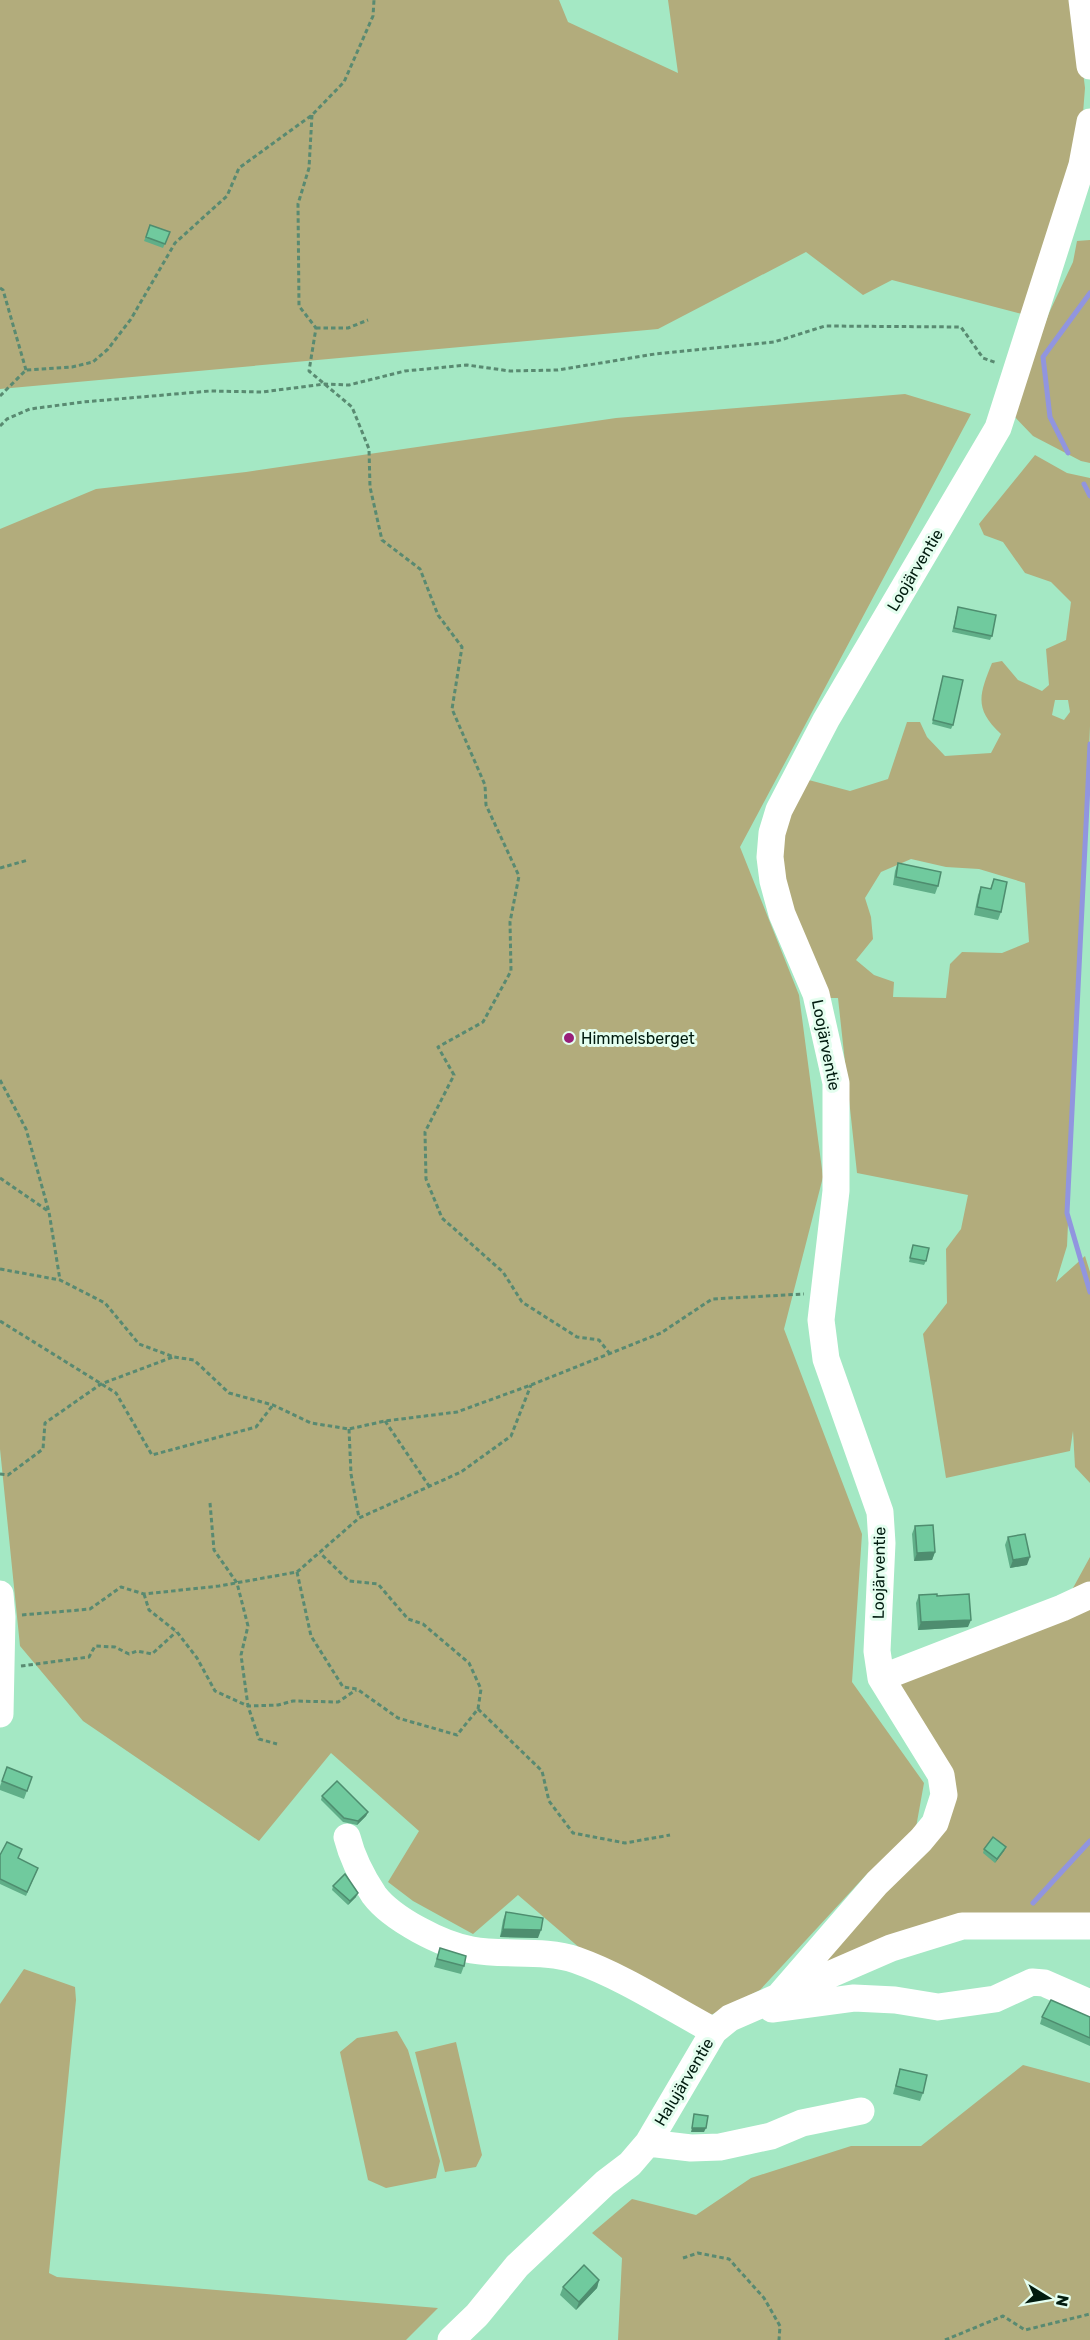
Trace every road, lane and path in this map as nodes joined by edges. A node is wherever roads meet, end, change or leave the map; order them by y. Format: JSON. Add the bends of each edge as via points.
{"nodes":[{"id":1,"x":374,"y":0,"type":"edge"},
{"id":2,"x":1082,"y":0,"type":"edge"},
{"id":3,"x":1090,"y":66,"type":"edge"},
{"id":4,"x":312,"y":115,"type":"junction"},
{"id":5,"x":1090,"y":122,"type":"edge"},
{"id":6,"x":0,"y":288,"type":"edge"},
{"id":7,"x":368,"y":320,"type":"dead end"},
{"id":8,"x":316,"y":328,"type":"junction"},
{"id":9,"x":26,"y":370,"type":"junction"},
{"id":10,"x":1018,"y":370,"type":"junction"},
{"id":11,"x":325,"y":384,"type":"junction"},
{"id":12,"x":0,"y":396,"type":"edge"},
{"id":13,"x":0,"y":426,"type":"edge"},
{"id":14,"x":28,"y":860,"type":"dead end"},
{"id":15,"x":0,"y":868,"type":"edge"},
{"id":16,"x":0,"y":1080,"type":"edge"},
{"id":17,"x":0,"y":1178,"type":"edge"},
{"id":18,"x":50,"y":1212,"type":"junction"},
{"id":19,"x":0,"y":1269,"type":"edge"},
{"id":20,"x":60,"y":1280,"type":"junction"},
{"id":21,"x":824,"y":1293,"type":"junction"},
{"id":22,"x":0,"y":1321,"type":"edge"},
{"id":23,"x":610,"y":1354,"type":"junction"},
{"id":24,"x":174,"y":1357,"type":"junction"},
{"id":25,"x":101,"y":1384,"type":"junction"},
{"id":26,"x":531,"y":1385,"type":"junction"},
{"id":27,"x":273,"y":1405,"type":"junction"},
{"id":28,"x":385,"y":1420,"type":"junction"},
{"id":29,"x":349,"y":1429,"type":"junction"},
{"id":30,"x":0,"y":1474,"type":"edge"},
{"id":31,"x":429,"y":1487,"type":"junction"},
{"id":32,"x":210,"y":1503,"type":"dead end"},
{"id":33,"x":359,"y":1518,"type":"junction"},
{"id":34,"x":320,"y":1553,"type":"junction"},
{"id":35,"x":297,"y":1572,"type":"junction"},
{"id":36,"x":237,"y":1583,"type":"junction"},
{"id":37,"x":144,"y":1594,"type":"junction"},
{"id":38,"x":1090,"y":1594,"type":"edge"},
{"id":39,"x":1,"y":1605,"type":"edge"},
{"id":40,"x":177,"y":1632,"type":"junction"},
{"id":41,"x":2,"y":1669,"type":"junction"},
{"id":42,"x":881,"y":1678,"type":"junction"},
{"id":43,"x":357,"y":1689,"type":"junction"},
{"id":44,"x":248,"y":1706,"type":"junction"},
{"id":45,"x":478,"y":1709,"type":"junction"},
{"id":46,"x":0,"y":1714,"type":"edge"},
{"id":47,"x":277,"y":1744,"type":"dead end"},
{"id":48,"x":670,"y":1835,"type":"dead end"},
{"id":49,"x":347,"y":1837,"type":"dead end"},
{"id":50,"x":1090,"y":1926,"type":"edge"},
{"id":51,"x":779,"y":1996,"type":"junction"},
{"id":52,"x":1090,"y":2002,"type":"edge"},
{"id":53,"x":753,"y":2007,"type":"junction"},
{"id":54,"x":714,"y":2031,"type":"junction"},
{"id":55,"x":861,"y":2111,"type":"dead end"},
{"id":56,"x":648,"y":2143,"type":"junction"},
{"id":57,"x":683,"y":2258,"type":"dead end"},
{"id":58,"x":1090,"y":2314,"type":"edge"},
{"id":59,"x":451,"y":2340,"type":"edge"},
{"id":60,"x":779,"y":2340,"type":"edge"},
{"id":61,"x":945,"y":2340,"type":"edge"}],
"edges":[{"from":1,"to":4,"type":"path","via":[[373,16],[344,81]]},
{"from":2,"to":3,"type":"street"},
{"from":4,"to":8,"type":"path","via":[[309,168],[298,204],[299,306]]},
{"from":4,"to":9,"type":"path","via":[[239,168],[227,196],[175,243],[131,319],[100,356],[93,362],[72,367]]},
{"from":5,"to":10,"type":"street","name":"Loojärventie","via":[[1082,165]]},
{"from":6,"to":9,"type":"path"},
{"from":7,"to":8,"type":"path","via":[[348,328]]},
{"from":8,"to":11,"type":"path","via":[[309,371]]},
{"from":9,"to":12,"type":"path"},
{"from":10,"to":11,"type":"path","via":[[983,358],[961,327],[825,327],[774,342],[655,354],[558,370],[467,365],[405,371],[349,385]]},
{"from":10,"to":21,"type":"street","name":"Loojärventie","via":[[989,446],[826,720],[779,810],[772,833],[773,881],[782,914],[816,994],[836,1083],[836,1191]]},
{"from":11,"to":13,"type":"path","via":[[30,409]]},
{"from":11,"to":23,"type":"path","via":[[352,407],[369,449],[370,487],[382,540],[420,569],[438,615],[462,647],[452,709],[485,785],[486,804],[519,876],[510,922],[511,971],[483,1023],[438,1047],[454,1075],[425,1132],[426,1179],[442,1218],[503,1272],[522,1302],[577,1337],[598,1340]]},
{"from":14,"to":15,"type":"path"},
{"from":16,"to":18,"type":"path","via":[[26,1129]]},
{"from":17,"to":18,"type":"path"},
{"from":18,"to":20,"type":"path"},
{"from":19,"to":20,"type":"path"},
{"from":20,"to":24,"type":"path","via":[[105,1303],[139,1344]]},
{"from":21,"to":23,"type":"path","via":[[712,1299],[662,1333]]},
{"from":21,"to":42,"type":"street","name":"Loojärventie","via":[[821,1320],[826,1359],[880,1512],[877,1651]]},
{"from":22,"to":25,"type":"path"},
{"from":23,"to":26,"type":"path"},
{"from":24,"to":25,"type":"path"},
{"from":24,"to":27,"type":"path","via":[[194,1360],[229,1393]]},
{"from":25,"to":27,"type":"path","via":[[116,1393],[152,1455],[256,1427]]},
{"from":25,"to":30,"type":"path","via":[[45,1423],[43,1449],[8,1475]]},
{"from":26,"to":28,"type":"path","via":[[457,1412]]},
{"from":26,"to":31,"type":"path","via":[[511,1436],[461,1472]]},
{"from":27,"to":29,"type":"path","via":[[311,1423]]},
{"from":28,"to":29,"type":"path"},
{"from":28,"to":31,"type":"path"},
{"from":29,"to":33,"type":"path","via":[[351,1474]]},
{"from":31,"to":33,"type":"path"},
{"from":32,"to":36,"type":"path","via":[[214,1550]]},
{"from":33,"to":34,"type":"path"},
{"from":34,"to":35,"type":"path"},
{"from":34,"to":45,"type":"path","via":[[349,1581],[378,1584],[408,1619],[423,1624],[470,1663],[481,1689]]},
{"from":35,"to":36,"type":"path"},
{"from":35,"to":43,"type":"path","via":[[311,1636],[343,1687]]},
{"from":36,"to":37,"type":"path"},
{"from":36,"to":44,"type":"path","via":[[248,1626],[241,1655]]},
{"from":37,"to":39,"type":"path","via":[[121,1587],[90,1610]]},
{"from":37,"to":40,"type":"path","via":[[149,1610]]},
{"from":38,"to":42,"type":"street"},
{"from":39,"to":41,"type":"street"},
{"from":40,"to":41,"type":"path","via":[[152,1654],[129,1654],[115,1647],[95,1646],[89,1657]]},
{"from":40,"to":44,"type":"path","via":[[215,1691]]},
{"from":41,"to":46,"type":"street"},
{"from":42,"to":51,"type":"street","name":"Loojärventie","via":[[941,1775],[944,1795],[935,1823]]},
{"from":43,"to":44,"type":"path","via":[[338,1702]]},
{"from":43,"to":45,"type":"path","via":[[398,1718],[457,1735]]},
{"from":44,"to":47,"type":"path","via":[[259,1739]]},
{"from":45,"to":48,"type":"path","via":[[542,1771],[549,1802],[573,1833],[625,1844]]},
{"from":49,"to":54,"type":"street","via":[[352,1857],[375,1896],[409,1924],[450,1946],[574,1959]]},
{"from":50,"to":51,"type":"street","name":"Halujärventie","via":[[962,1926],[891,1948]]},
{"from":51,"to":53,"type":"street","name":"Halujärventie"},
{"from":52,"to":53,"type":"street","via":[[1032,1982],[996,1999],[938,2007],[854,1998],[781,2010]]},
{"from":53,"to":54,"type":"street","name":"Halujärventie"},
{"from":54,"to":56,"type":"street","name":"Halujärventie"},
{"from":55,"to":56,"type":"street","via":[[720,2147]]},
{"from":56,"to":59,"type":"street","name":"Halujärventie","via":[[517,2266]]},
{"from":57,"to":60,"type":"path","via":[[698,2253],[729,2259],[764,2298],[780,2326]]},
{"from":58,"to":61,"type":"path","via":[[1025,2330],[1003,2316]]}]}
